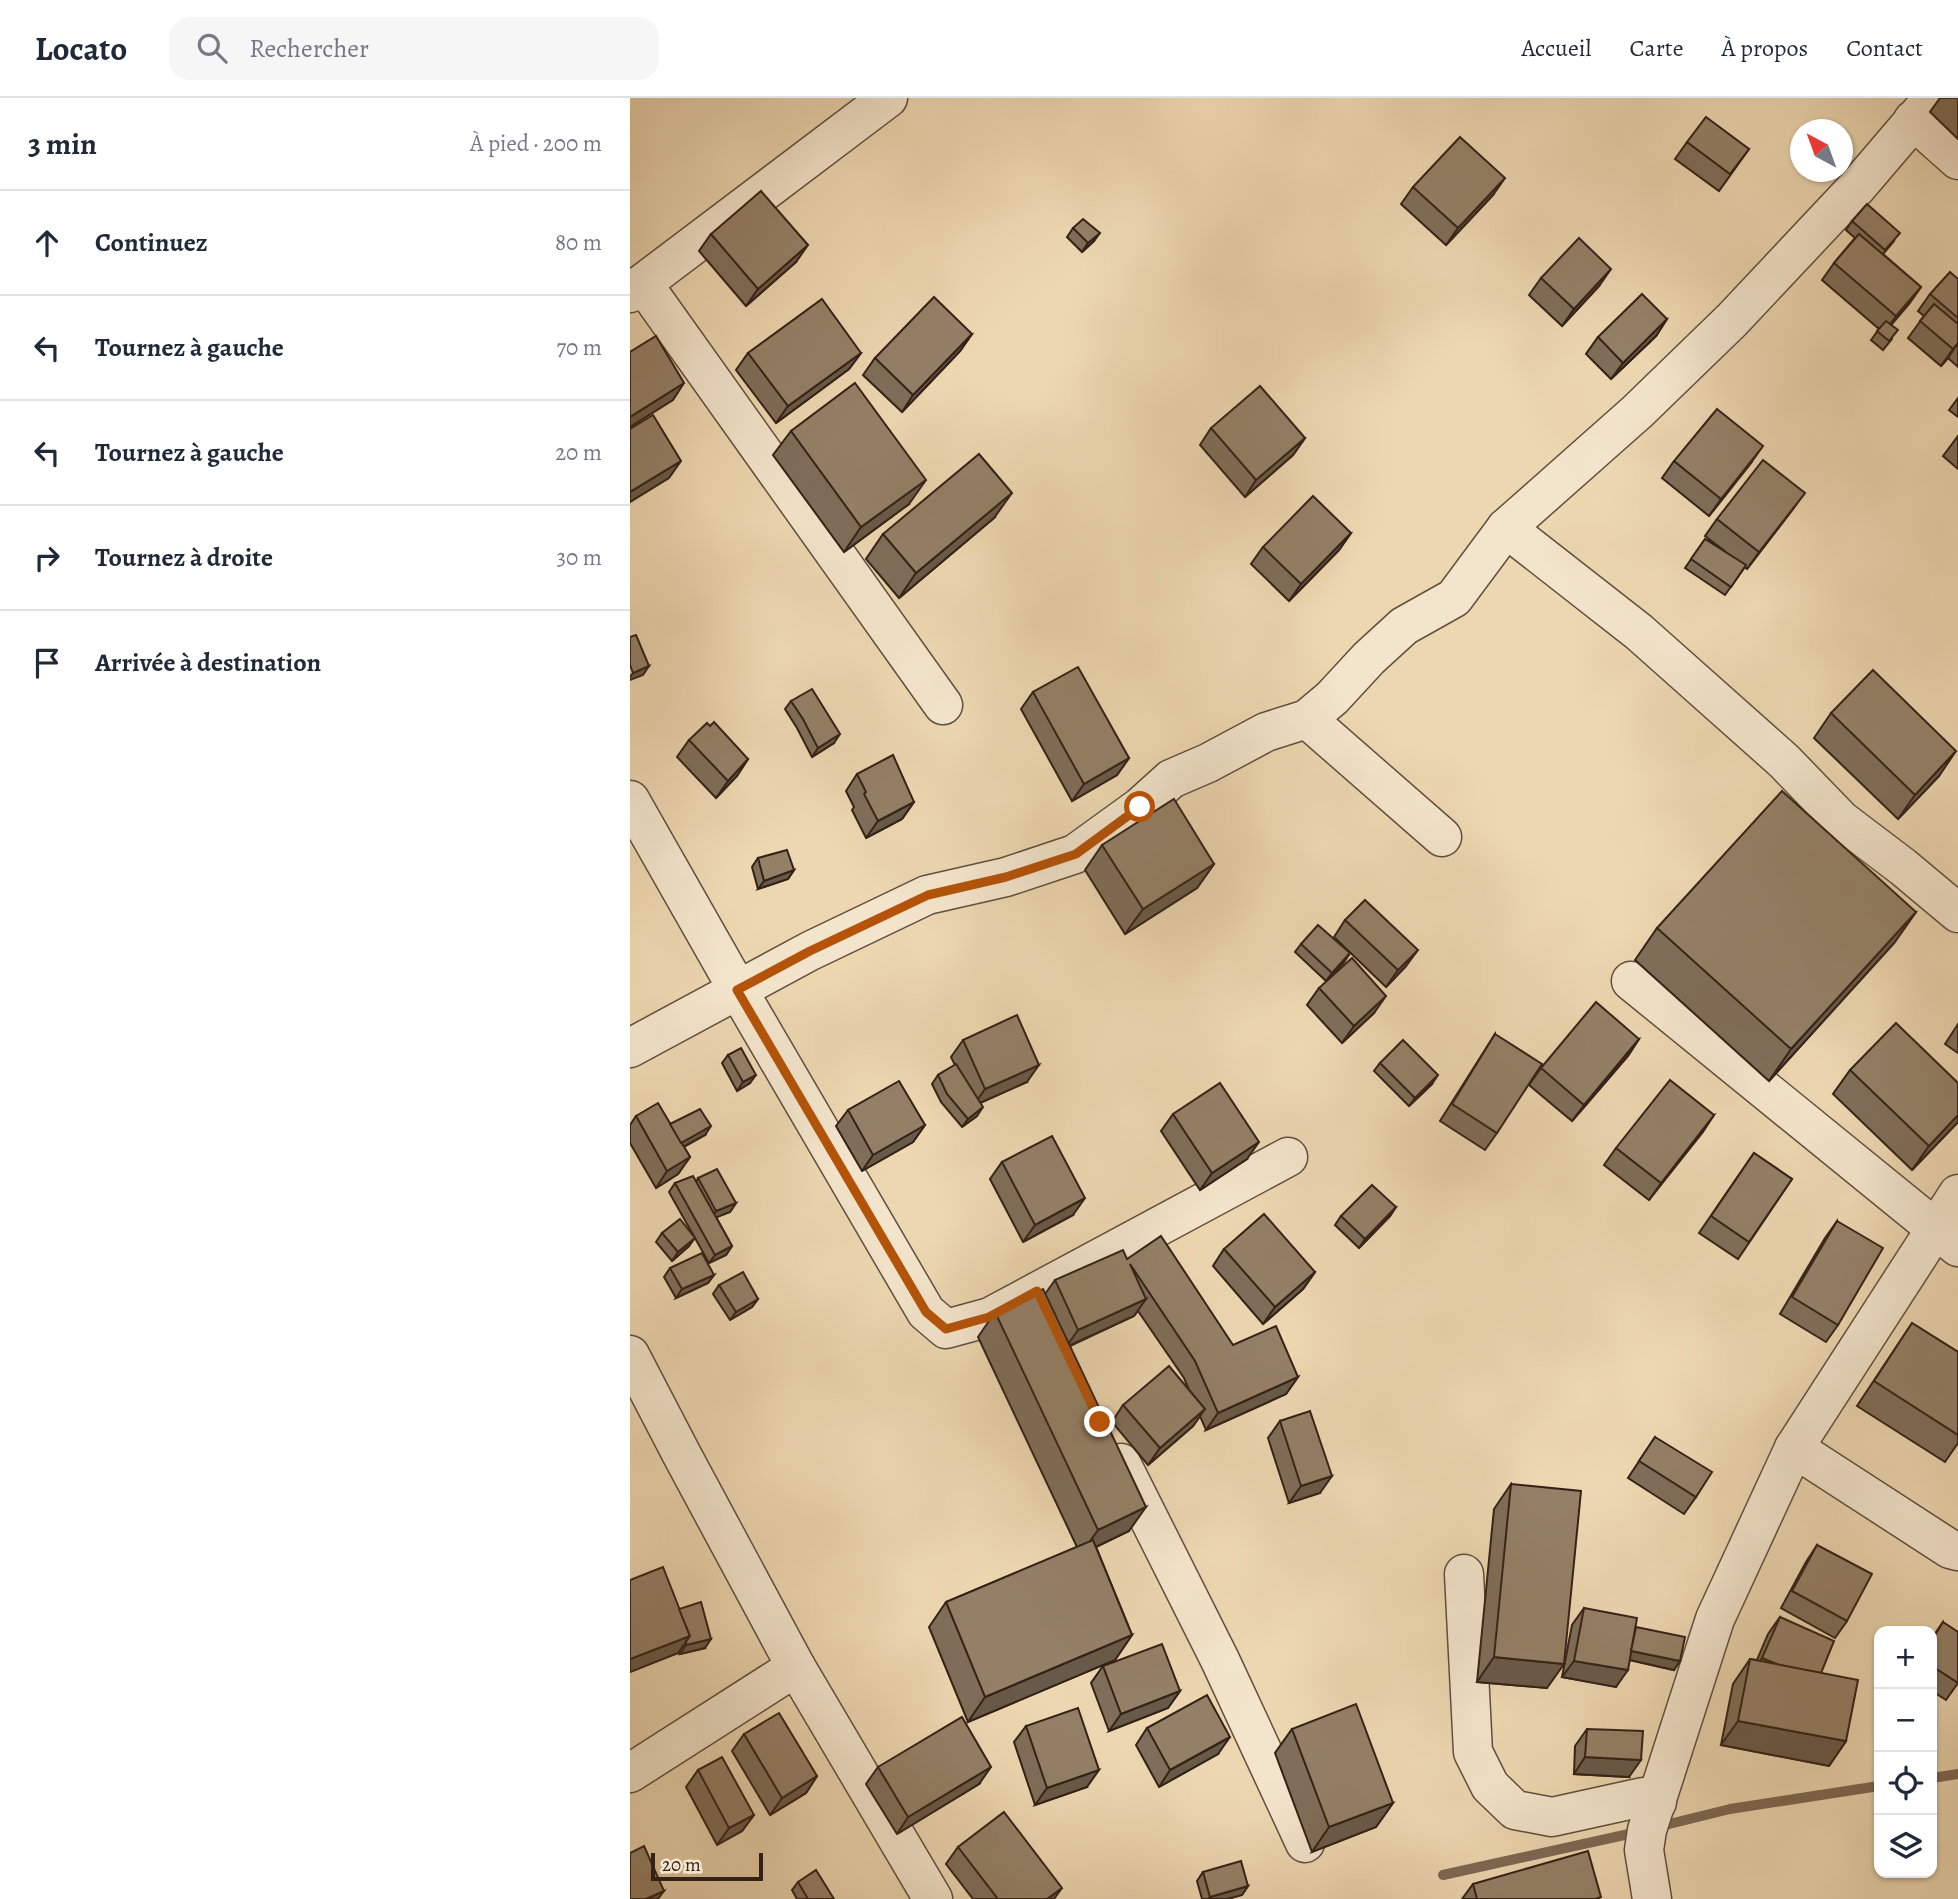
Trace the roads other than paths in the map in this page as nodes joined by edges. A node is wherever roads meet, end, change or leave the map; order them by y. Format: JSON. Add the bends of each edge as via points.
{"nodes":[{"id":1,"x":882,"y":100,"type":"edge"},
{"id":2,"x":1922,"y":106,"type":"edge"},
{"id":3,"x":1958,"y":160,"type":"edge"},
{"id":4,"x":636,"y":288,"type":"edge"},
{"id":5,"x":1506,"y":528,"type":"junction"},
{"id":6,"x":943,"y":705,"type":"dead end"},
{"id":7,"x":1307,"y":719,"type":"junction"},
{"id":8,"x":630,"y":800,"type":"edge"},
{"id":9,"x":1443,"y":837,"type":"dead end"},
{"id":10,"x":1958,"y":913,"type":"edge"},
{"id":11,"x":1631,"y":981,"type":"dead end"},
{"id":12,"x":737,"y":990,"type":"junction"},
{"id":13,"x":630,"y":1048,"type":"edge"},
{"id":14,"x":1289,"y":1157,"type":"dead end"},
{"id":15,"x":1958,"y":1195,"type":"edge"},
{"id":16,"x":1946,"y":1238,"type":"edge"},
{"id":17,"x":1037,"y":1291,"type":"junction"},
{"id":18,"x":1054,"y":1327,"type":"edge"},
{"id":19,"x":630,"y":1354,"type":"edge"},
{"id":20,"x":1106,"y":1434,"type":"edge"},
{"id":21,"x":1794,"y":1448,"type":"junction"},
{"id":22,"x":1958,"y":1551,"type":"edge"},
{"id":23,"x":1464,"y":1574,"type":"dead end"},
{"id":24,"x":796,"y":1667,"type":"junction"},
{"id":25,"x":630,"y":1773,"type":"edge"},
{"id":26,"x":1657,"y":1802,"type":"junction"},
{"id":27,"x":1305,"y":1843,"type":"dead end"},
{"id":28,"x":933,"y":1899,"type":"edge"},
{"id":29,"x":1652,"y":1899,"type":"edge"}],
"edges":[{"from":1,"to":4,"type":"street"},
{"from":2,"to":3,"type":"street"},
{"from":2,"to":5,"type":"street","via":[[1857,187],[1732,320]]},
{"from":4,"to":6,"type":"street"},
{"from":5,"to":7,"type":"street","via":[[1454,598],[1404,626]]},
{"from":5,"to":10,"type":"street","via":[[1639,632],[1784,761],[1841,820]]},
{"from":7,"to":9,"type":"street"},
{"from":7,"to":12,"type":"street","via":[[1266,732],[1171,779],[1076,854],[928,895]]},
{"from":8,"to":12,"type":"street"},
{"from":11,"to":16,"type":"street"},
{"from":12,"to":13,"type":"street"},
{"from":12,"to":17,"type":"street","via":[[926,1312],[946,1329],[989,1317]]},
{"from":14,"to":17,"type":"street"},
{"from":15,"to":16,"type":"street"},
{"from":16,"to":21,"type":"street"},
{"from":17,"to":18,"type":"street"},
{"from":19,"to":24,"type":"street"},
{"from":20,"to":27,"type":"street","via":[[1220,1660]]},
{"from":21,"to":22,"type":"street"},
{"from":21,"to":26,"type":"street","via":[[1715,1619]]},
{"from":23,"to":26,"type":"street","via":[[1473,1752],[1490,1786],[1515,1810],[1552,1817],[1643,1797]]},
{"from":24,"to":25,"type":"street"},
{"from":24,"to":28,"type":"street"},
{"from":26,"to":29,"type":"street","via":[[1644,1850]]}]}
